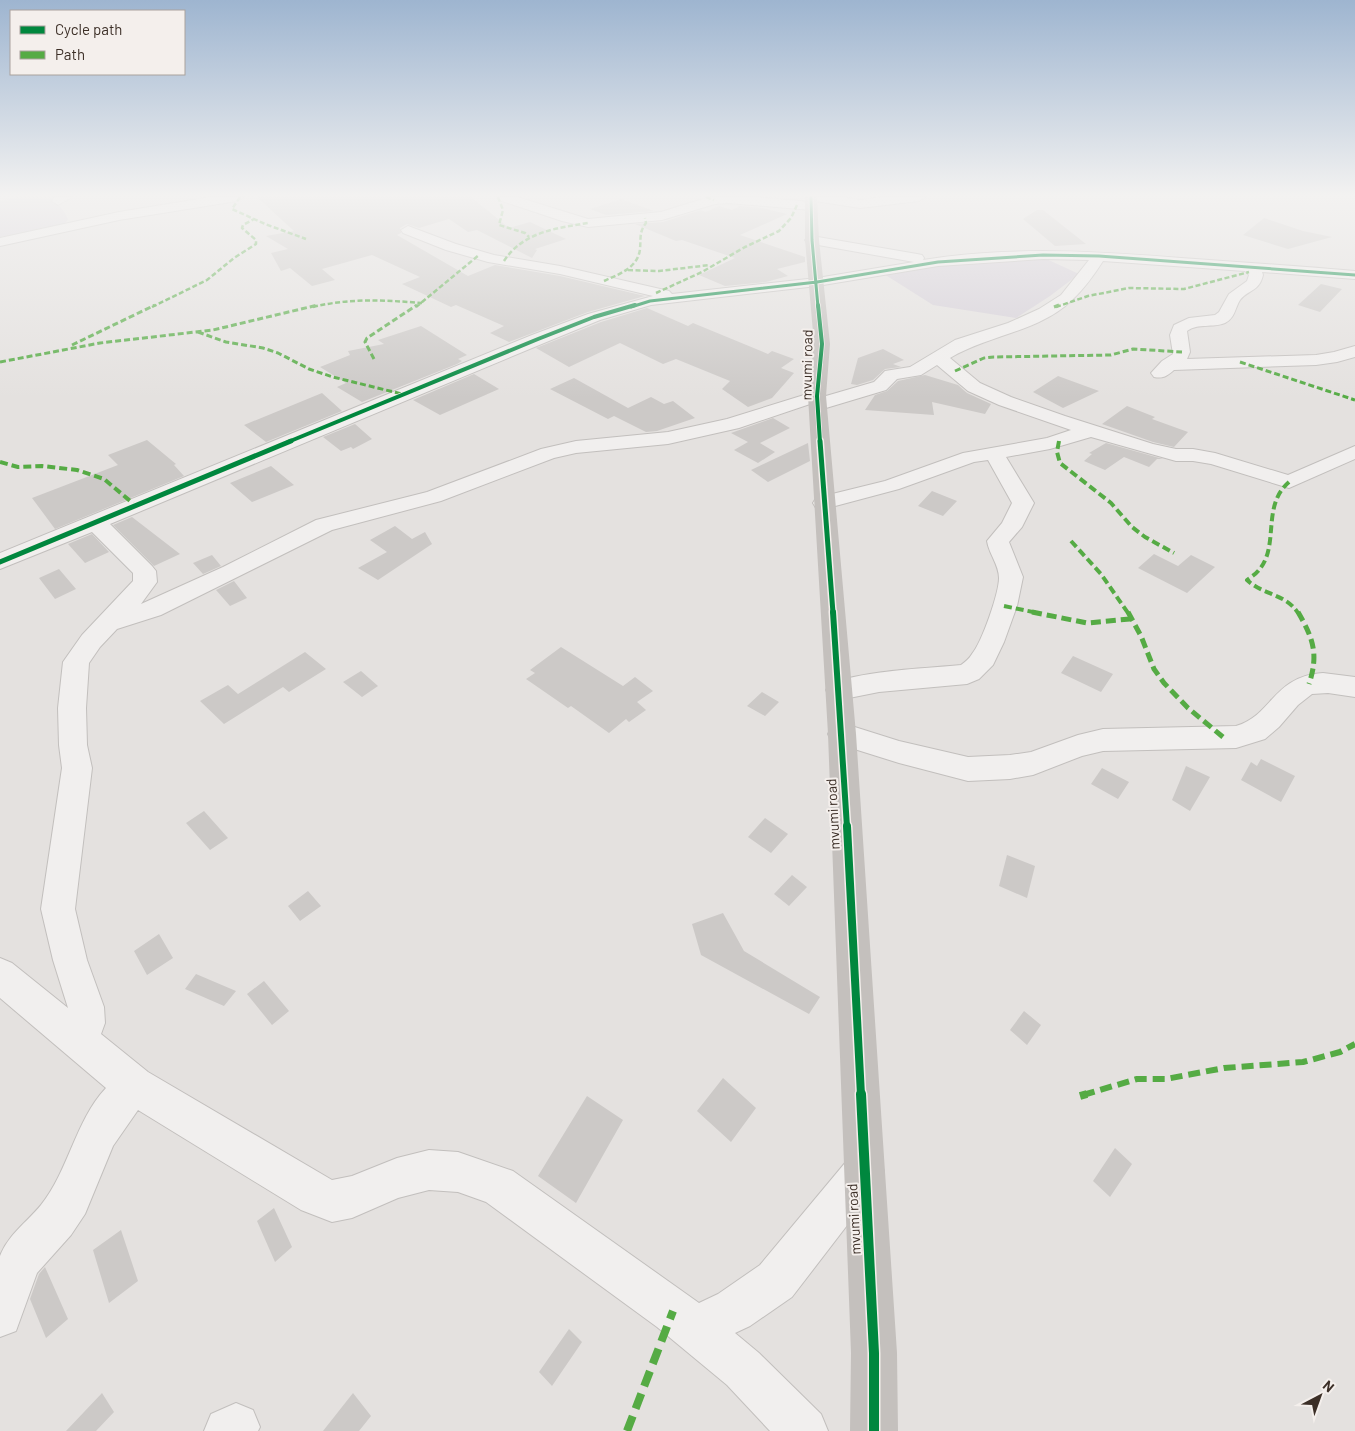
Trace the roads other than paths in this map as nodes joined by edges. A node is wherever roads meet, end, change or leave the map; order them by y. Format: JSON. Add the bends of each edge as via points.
{"nodes":[{"id":1,"x":522,"y":264,"type":"edge"},
{"id":2,"x":815,"y":264,"type":"edge"},
{"id":3,"x":927,"y":264,"type":"edge"},
{"id":4,"x":1094,"y":264,"type":"edge"},
{"id":5,"x":1205,"y":264,"type":"edge"},
{"id":6,"x":1249,"y":267,"type":"junction"},
{"id":7,"x":1355,"y":275,"type":"edge"},
{"id":8,"x":817,"y":282,"type":"junction"},
{"id":9,"x":681,"y":296,"type":"junction"},
{"id":10,"x":1355,"y":351,"type":"edge"},
{"id":11,"x":938,"y":357,"type":"junction"},
{"id":12,"x":818,"y":400,"type":"junction"},
{"id":13,"x":1090,"y":431,"type":"junction"},
{"id":14,"x":993,"y":452,"type":"junction"},
{"id":15,"x":1355,"y":452,"type":"edge"},
{"id":16,"x":824,"y":504,"type":"junction"},
{"id":17,"x":95,"y":522,"type":"junction"},
{"id":18,"x":0,"y":562,"type":"edge"},
{"id":19,"x":112,"y":622,"type":"junction"},
{"id":20,"x":1355,"y":687,"type":"edge"},
{"id":21,"x":839,"y":690,"type":"junction"},
{"id":22,"x":842,"y":734,"type":"junction"},
{"id":23,"x":0,"y":975,"type":"edge"},
{"id":24,"x":79,"y":1038,"type":"junction"},
{"id":25,"x":134,"y":1086,"type":"junction"},
{"id":26,"x":864,"y":1171,"type":"junction"},
{"id":27,"x":0,"y":1315,"type":"edge"},
{"id":28,"x":694,"y":1329,"type":"junction"},
{"id":29,"x":804,"y":1431,"type":"edge"},
{"id":30,"x":874,"y":1431,"type":"edge"}],
"edges":[{"from":1,"to":9,"type":"street"},
{"from":2,"to":8,"type":"street","name":"mvumi road"},
{"from":3,"to":8,"type":"street"},
{"from":4,"to":11,"type":"street","via":[[1082,281],[1054,306],[1022,323],[961,344]]},
{"from":5,"to":6,"type":"street"},
{"from":6,"to":7,"type":"street"},
{"from":6,"to":10,"type":"street","via":[[1256,279],[1234,297],[1224,317],[1180,328],[1182,352],[1164,370],[1316,360]]},
{"from":8,"to":9,"type":"street"},
{"from":8,"to":12,"type":"street","name":"mvumi road","via":[[822,344]]},
{"from":9,"to":17,"type":"street","via":[[633,305],[587,320]]},
{"from":11,"to":12,"type":"street","via":[[915,371],[891,375],[880,386]]},
{"from":11,"to":13,"type":"street","via":[[974,387]]},
{"from":12,"to":16,"type":"street","name":"mvumi road"},
{"from":12,"to":19,"type":"street","via":[[686,434],[548,453],[434,497],[324,525],[152,609]]},
{"from":13,"to":14,"type":"street","via":[[1050,443]]},
{"from":13,"to":15,"type":"street","via":[[1176,455],[1215,459],[1289,482]]},
{"from":14,"to":16,"type":"street"},
{"from":14,"to":21,"type":"street","via":[[1022,508],[1011,528],[998,541],[1011,579],[984,657],[967,674],[897,679]]},
{"from":16,"to":21,"type":"street","name":"mvumi road"},
{"from":17,"to":18,"type":"street"},
{"from":17,"to":19,"type":"street","via":[[144,571],[145,582]]},
{"from":19,"to":24,"type":"street","via":[[90,641],[76,662],[74,680],[73,736],[77,768],[58,909],[86,1007],[87,1023]]},
{"from":20,"to":22,"type":"street","via":[[1324,682],[1309,684],[1282,702],[1254,732],[1236,737],[1103,740],[1033,763],[1010,767],[968,769]]},
{"from":21,"to":22,"type":"street","name":"mvumi road"},
{"from":22,"to":26,"type":"street","name":"mvumi road"},
{"from":23,"to":24,"type":"street"},
{"from":24,"to":25,"type":"street"},
{"from":25,"to":27,"type":"street","via":[[99,1132],[70,1199],[20,1260]]},
{"from":25,"to":28,"type":"street","via":[[316,1195],[332,1201],[428,1170],[458,1172],[498,1186],[673,1310]]},
{"from":26,"to":28,"type":"street","via":[[776,1281],[734,1310]]},
{"from":26,"to":30,"type":"street","name":"mvumi road","via":[[874,1353]]},
{"from":28,"to":29,"type":"street","via":[[743,1369]]}]}
